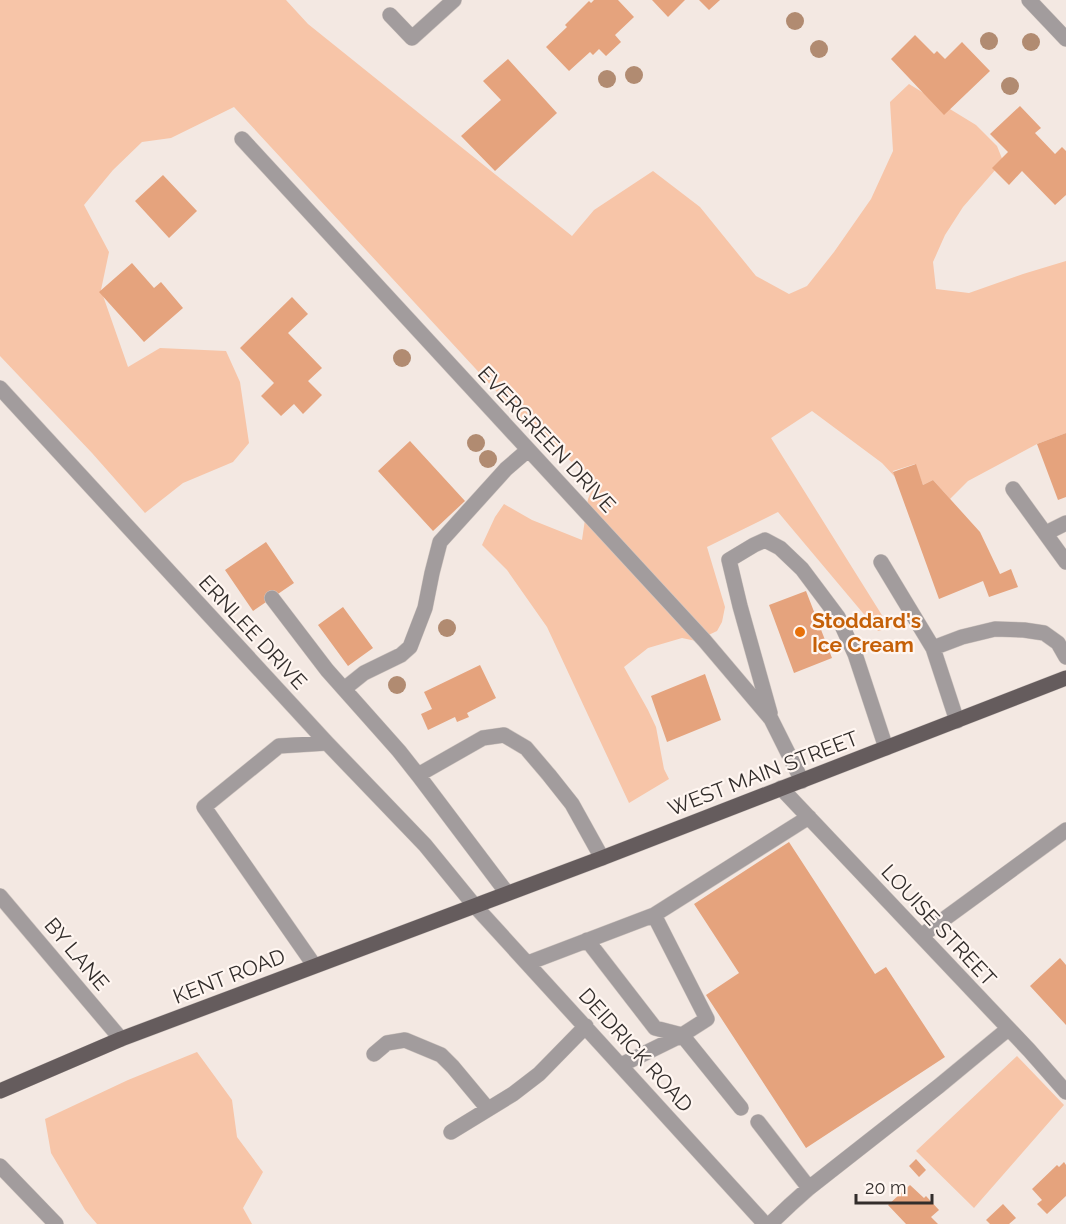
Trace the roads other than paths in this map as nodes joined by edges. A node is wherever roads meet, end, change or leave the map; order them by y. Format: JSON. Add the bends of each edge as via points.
{"nodes":[{"id":1,"x":454,"y":0,"type":"edge"},
{"id":2,"x":1029,"y":0,"type":"edge"},
{"id":3,"x":390,"y":15,"type":"dead end"},
{"id":4,"x":1066,"y":39,"type":"edge"},
{"id":5,"x":242,"y":139,"type":"dead end"},
{"id":6,"x":0,"y":388,"type":"edge"},
{"id":7,"x":528,"y":450,"type":"junction"},
{"id":8,"x":1013,"y":489,"type":"dead end"},
{"id":9,"x":1066,"y":523,"type":"edge"},
{"id":10,"x":1046,"y":533,"type":"junction"},
{"id":11,"x":882,"y":562,"type":"dead end"},
{"id":12,"x":1066,"y":562,"type":"edge"},
{"id":13,"x":272,"y":598,"type":"dead end"},
{"id":14,"x":933,"y":648,"type":"junction"},
{"id":15,"x":1066,"y":657,"type":"edge"},
{"id":16,"x":1066,"y":678,"type":"edge"},
{"id":17,"x":344,"y":689,"type":"junction"},
{"id":18,"x":771,"y":719,"type":"junction"},
{"id":19,"x":957,"y":721,"type":"junction"},
{"id":20,"x":327,"y":743,"type":"junction"},
{"id":21,"x":886,"y":748,"type":"junction"},
{"id":22,"x":418,"y":775,"type":"junction"},
{"id":23,"x":802,"y":780,"type":"junction"},
{"id":24,"x":781,"y":788,"type":"junction"},
{"id":25,"x":809,"y":817,"type":"junction"},
{"id":26,"x":1066,"y":830,"type":"edge"},
{"id":27,"x":602,"y":858,"type":"junction"},
{"id":28,"x":507,"y":893,"type":"junction"},
{"id":29,"x":0,"y":897,"type":"edge"},
{"id":30,"x":474,"y":905,"type":"junction"},
{"id":31,"x":654,"y":915,"type":"junction"},
{"id":32,"x":921,"y":936,"type":"junction"},
{"id":33,"x":587,"y":940,"type":"junction"},
{"id":34,"x":528,"y":963,"type":"junction"},
{"id":35,"x":314,"y":965,"type":"junction"},
{"id":36,"x":586,"y":1026,"type":"junction"},
{"id":37,"x":1008,"y":1029,"type":"junction"},
{"id":38,"x":682,"y":1035,"type":"junction"},
{"id":39,"x":121,"y":1039,"type":"junction"},
{"id":40,"x":374,"y":1054,"type":"dead end"},
{"id":41,"x":621,"y":1065,"type":"junction"},
{"id":42,"x":0,"y":1091,"type":"edge"},
{"id":43,"x":1066,"y":1092,"type":"edge"},
{"id":44,"x":741,"y":1108,"type":"dead end"},
{"id":45,"x":488,"y":1109,"type":"junction"},
{"id":46,"x":758,"y":1122,"type":"dead end"},
{"id":47,"x":452,"y":1132,"type":"dead end"},
{"id":48,"x":0,"y":1166,"type":"edge"},
{"id":49,"x":809,"y":1188,"type":"junction"},
{"id":50,"x":56,"y":1224,"type":"edge"},
{"id":51,"x":765,"y":1224,"type":"edge"},
{"id":52,"x":770,"y":1224,"type":"edge"}],
"edges":[{"from":1,"to":3,"type":"street","via":[[412,38]]},
{"from":2,"to":4,"type":"street"},
{"from":5,"to":7,"type":"street","name":"EVERGREEN DRIVE"},
{"from":6,"to":20,"type":"street","name":"ERNLEE DRIVE"},
{"from":7,"to":17,"type":"street","via":[[440,542],[425,608],[410,647]]},
{"from":7,"to":18,"type":"street","name":"EVERGREEN DRIVE","via":[[704,640]]},
{"from":8,"to":10,"type":"street"},
{"from":9,"to":10,"type":"street"},
{"from":10,"to":12,"type":"street"},
{"from":11,"to":14,"type":"street"},
{"from":13,"to":17,"type":"street"},
{"from":14,"to":15,"type":"street","via":[[995,629],[1024,630],[1044,633]]},
{"from":14,"to":19,"type":"street"},
{"from":16,"to":19,"type":"main road","name":"WEST MAIN STREET"},
{"from":17,"to":22,"type":"street"},
{"from":18,"to":21,"type":"street","via":[[729,560],[765,540],[802,569],[838,617],[855,654]]},
{"from":18,"to":23,"type":"street","name":"EVERGREEN DRIVE"},
{"from":19,"to":21,"type":"main road","name":"WEST MAIN STREET"},
{"from":20,"to":30,"type":"street","name":"ERNLEE DRIVE","via":[[425,845]]},
{"from":20,"to":35,"type":"street","via":[[279,747],[204,807]]},
{"from":21,"to":23,"type":"main road","name":"WEST MAIN STREET"},
{"from":22,"to":27,"type":"street","via":[[483,738],[504,735],[526,748],[549,774],[572,804]]},
{"from":22,"to":28,"type":"street"},
{"from":23,"to":24,"type":"main road","name":"WEST MAIN STREET"},
{"from":24,"to":25,"type":"street","name":"LOUISE STREET"},
{"from":24,"to":27,"type":"main road","name":"WEST MAIN STREET"},
{"from":25,"to":31,"type":"street"},
{"from":25,"to":32,"type":"street","name":"LOUISE STREET"},
{"from":26,"to":32,"type":"street"},
{"from":27,"to":28,"type":"main road","name":"WEST MAIN STREET"},
{"from":28,"to":30,"type":"main road","name":"WEST MAIN STREET"},
{"from":29,"to":39,"type":"street","name":"BY LANE"},
{"from":30,"to":34,"type":"street","name":"DEIDRICK ROAD"},
{"from":30,"to":35,"type":"main road","name":"KENT ROAD"},
{"from":31,"to":33,"type":"street"},
{"from":31,"to":38,"type":"street","via":[[707,1019]]},
{"from":32,"to":37,"type":"street","name":"LOUISE STREET"},
{"from":33,"to":34,"type":"street"},
{"from":33,"to":38,"type":"street","via":[[655,1028]]},
{"from":34,"to":36,"type":"street","name":"DEIDRICK ROAD"},
{"from":35,"to":39,"type":"main road","name":"KENT ROAD"},
{"from":36,"to":41,"type":"street","name":"DEIDRICK ROAD"},
{"from":36,"to":45,"type":"street","via":[[539,1074]]},
{"from":37,"to":43,"type":"street","name":"LOUISE STREET"},
{"from":37,"to":49,"type":"street"},
{"from":38,"to":41,"type":"street"},
{"from":38,"to":44,"type":"street"},
{"from":39,"to":42,"type":"main road","name":"KENT ROAD"},
{"from":40,"to":45,"type":"street","via":[[387,1043],[405,1040],[441,1055]]},
{"from":41,"to":51,"type":"street","name":"DEIDRICK ROAD"},
{"from":45,"to":47,"type":"street"},
{"from":46,"to":49,"type":"street"},
{"from":48,"to":50,"type":"street"},
{"from":49,"to":52,"type":"street"}]}
